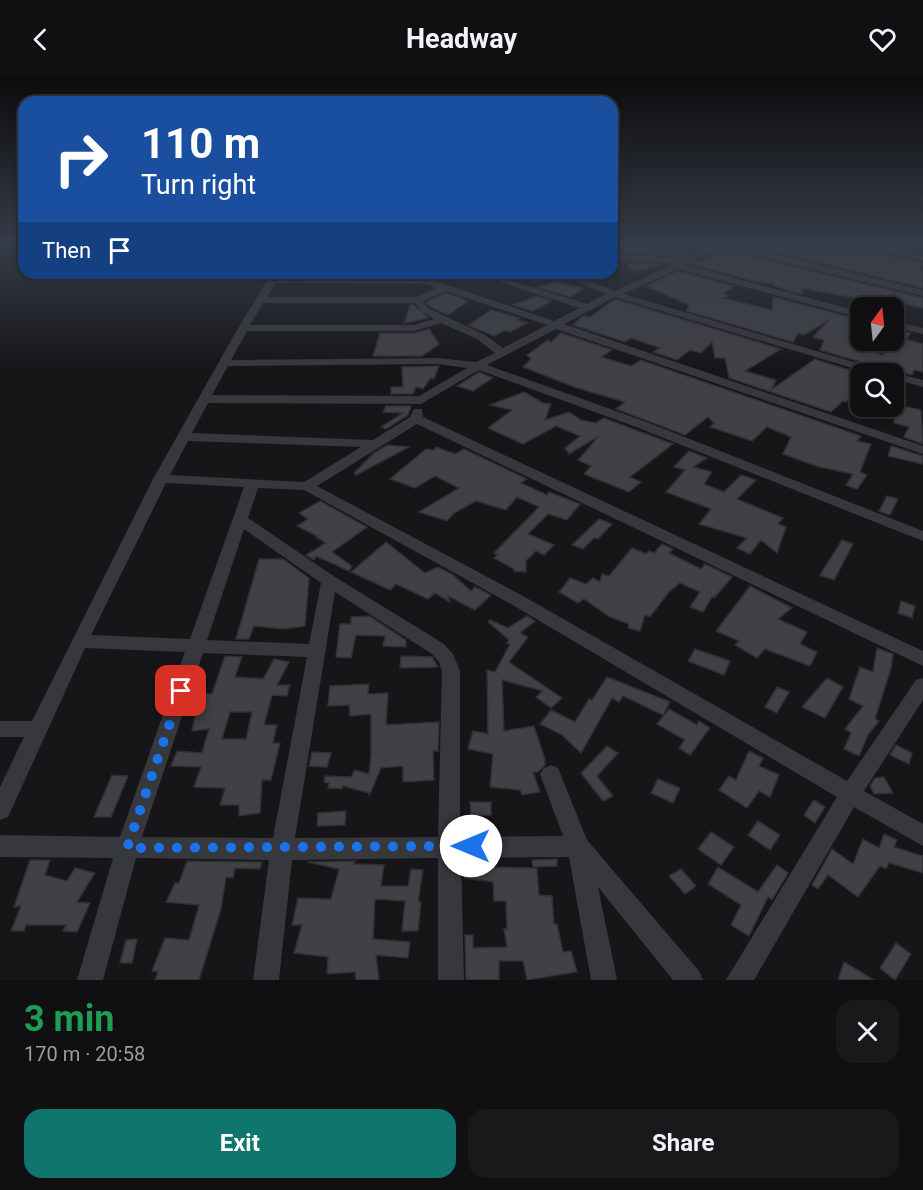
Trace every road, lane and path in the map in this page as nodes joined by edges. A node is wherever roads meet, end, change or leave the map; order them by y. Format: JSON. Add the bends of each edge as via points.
{"nodes":[{"id":1,"x":270,"y":284,"type":"edge"},
{"id":2,"x":432,"y":284,"type":"edge"},
{"id":3,"x":512,"y":284,"type":"edge"},
{"id":4,"x":589,"y":284,"type":"edge"},
{"id":5,"x":636,"y":284,"type":"edge"},
{"id":6,"x":751,"y":284,"type":"edge"},
{"id":7,"x":892,"y":284,"type":"edge"},
{"id":8,"x":444,"y":288,"type":"junction"},
{"id":9,"x":922,"y":291,"type":"edge"},
{"id":10,"x":614,"y":294,"type":"junction"},
{"id":11,"x":260,"y":300,"type":"junction"},
{"id":12,"x":418,"y":300,"type":"junction"},
{"id":13,"x":589,"y":308,"type":"junction"},
{"id":14,"x":850,"y":312,"type":"edge"},
{"id":15,"x":442,"y":320,"type":"junction"},
{"id":16,"x":555,"y":326,"type":"junction"},
{"id":17,"x":904,"y":327,"type":"edge"},
{"id":18,"x":243,"y":328,"type":"junction"},
{"id":19,"x":923,"y":332,"type":"edge"},
{"id":20,"x":502,"y":353,"type":"junction"},
{"id":21,"x":224,"y":363,"type":"junction"},
{"id":22,"x":850,"y":363,"type":"edge"},
{"id":23,"x":478,"y":366,"type":"junction"},
{"id":24,"x":904,"y":379,"type":"edge"},
{"id":25,"x":923,"y":384,"type":"edge"},
{"id":26,"x":204,"y":399,"type":"junction"},
{"id":27,"x":421,"y":400,"type":"junction"},
{"id":28,"x":416,"y":419,"type":"junction"},
{"id":29,"x":183,"y":436,"type":"junction"},
{"id":30,"x":377,"y":444,"type":"junction"},
{"id":31,"x":923,"y":450,"type":"edge"},
{"id":32,"x":160,"y":479,"type":"junction"},
{"id":33,"x":252,"y":484,"type":"junction"},
{"id":34,"x":307,"y":486,"type":"junction"},
{"id":35,"x":240,"y":519,"type":"junction"},
{"id":36,"x":923,"y":536,"type":"edge"},
{"id":37,"x":329,"y":581,"type":"junction"},
{"id":38,"x":79,"y":641,"type":"junction"},
{"id":39,"x":196,"y":646,"type":"junction"},
{"id":40,"x":316,"y":651,"type":"junction"},
{"id":41,"x":923,"y":659,"type":"edge"},
{"id":42,"x":923,"y":685,"type":"edge"},
{"id":43,"x":0,"y":729,"type":"edge"},
{"id":44,"x":38,"y":729,"type":"junction"},
{"id":45,"x":551,"y":774,"type":"dead end"},
{"id":46,"x":850,"y":794,"type":"junction"},
{"id":47,"x":0,"y":810,"type":"edge"},
{"id":48,"x":923,"y":836,"type":"edge"},
{"id":49,"x":0,"y":846,"type":"edge"},
{"id":50,"x":449,"y":846,"type":"junction"},
{"id":51,"x":578,"y":846,"type":"junction"},
{"id":52,"x":127,"y":848,"type":"junction"},
{"id":53,"x":282,"y":849,"type":"junction"},
{"id":54,"x":90,"y":980,"type":"edge"},
{"id":55,"x":266,"y":980,"type":"edge"},
{"id":56,"x":451,"y":980,"type":"edge"},
{"id":57,"x":604,"y":980,"type":"edge"},
{"id":58,"x":690,"y":980,"type":"edge"},
{"id":59,"x":739,"y":980,"type":"edge"}],
"edges":[{"from":1,"to":11,"type":"street"},
{"from":2,"to":8,"type":"street"},
{"from":3,"to":13,"type":"street"},
{"from":4,"to":10,"type":"street"},
{"from":5,"to":10,"type":"street"},
{"from":6,"to":14,"type":"street"},
{"from":7,"to":9,"type":"street"},
{"from":8,"to":12,"type":"street"},
{"from":8,"to":16,"type":"street"},
{"from":10,"to":13,"type":"street"},
{"from":10,"to":22,"type":"street"},
{"from":11,"to":12,"type":"street"},
{"from":11,"to":18,"type":"street"},
{"from":12,"to":15,"type":"street","via":[[425,310]]},
{"from":13,"to":16,"type":"street"},
{"from":15,"to":18,"type":"street","via":[[414,328]]},
{"from":15,"to":20,"type":"street","via":[[481,337]]},
{"from":16,"to":20,"type":"street"},
{"from":16,"to":31,"type":"street"},
{"from":17,"to":19,"type":"street"},
{"from":18,"to":21,"type":"street"},
{"from":20,"to":23,"type":"street"},
{"from":21,"to":23,"type":"street","via":[[438,361]]},
{"from":21,"to":26,"type":"street"},
{"from":23,"to":27,"type":"street"},
{"from":23,"to":36,"type":"street","via":[[640,424]]},
{"from":24,"to":25,"type":"street"},
{"from":26,"to":27,"type":"street"},
{"from":26,"to":29,"type":"street"},
{"from":27,"to":28,"type":"street"},
{"from":28,"to":30,"type":"street"},
{"from":28,"to":41,"type":"street"},
{"from":29,"to":30,"type":"street"},
{"from":29,"to":32,"type":"street"},
{"from":30,"to":34,"type":"street"},
{"from":32,"to":33,"type":"street"},
{"from":32,"to":38,"type":"street"},
{"from":33,"to":34,"type":"street"},
{"from":33,"to":35,"type":"street"},
{"from":34,"to":46,"type":"street","via":[[517,600]]},
{"from":35,"to":37,"type":"street"},
{"from":35,"to":39,"type":"street"},
{"from":37,"to":40,"type":"street"},
{"from":37,"to":50,"type":"street","via":[[438,649],[447,659],[451,671]]},
{"from":38,"to":39,"type":"street"},
{"from":38,"to":44,"type":"street"},
{"from":39,"to":40,"type":"street"},
{"from":39,"to":52,"type":"street"},
{"from":40,"to":53,"type":"street"},
{"from":42,"to":46,"type":"street"},
{"from":43,"to":44,"type":"street"},
{"from":44,"to":47,"type":"street"},
{"from":45,"to":51,"type":"street"},
{"from":46,"to":48,"type":"street"},
{"from":46,"to":59,"type":"street"},
{"from":49,"to":52,"type":"street"},
{"from":50,"to":51,"type":"street"},
{"from":50,"to":53,"type":"street"},
{"from":50,"to":56,"type":"street"},
{"from":51,"to":57,"type":"street"},
{"from":51,"to":58,"type":"street"},
{"from":52,"to":53,"type":"street"},
{"from":52,"to":54,"type":"street"},
{"from":53,"to":55,"type":"street"}]}
